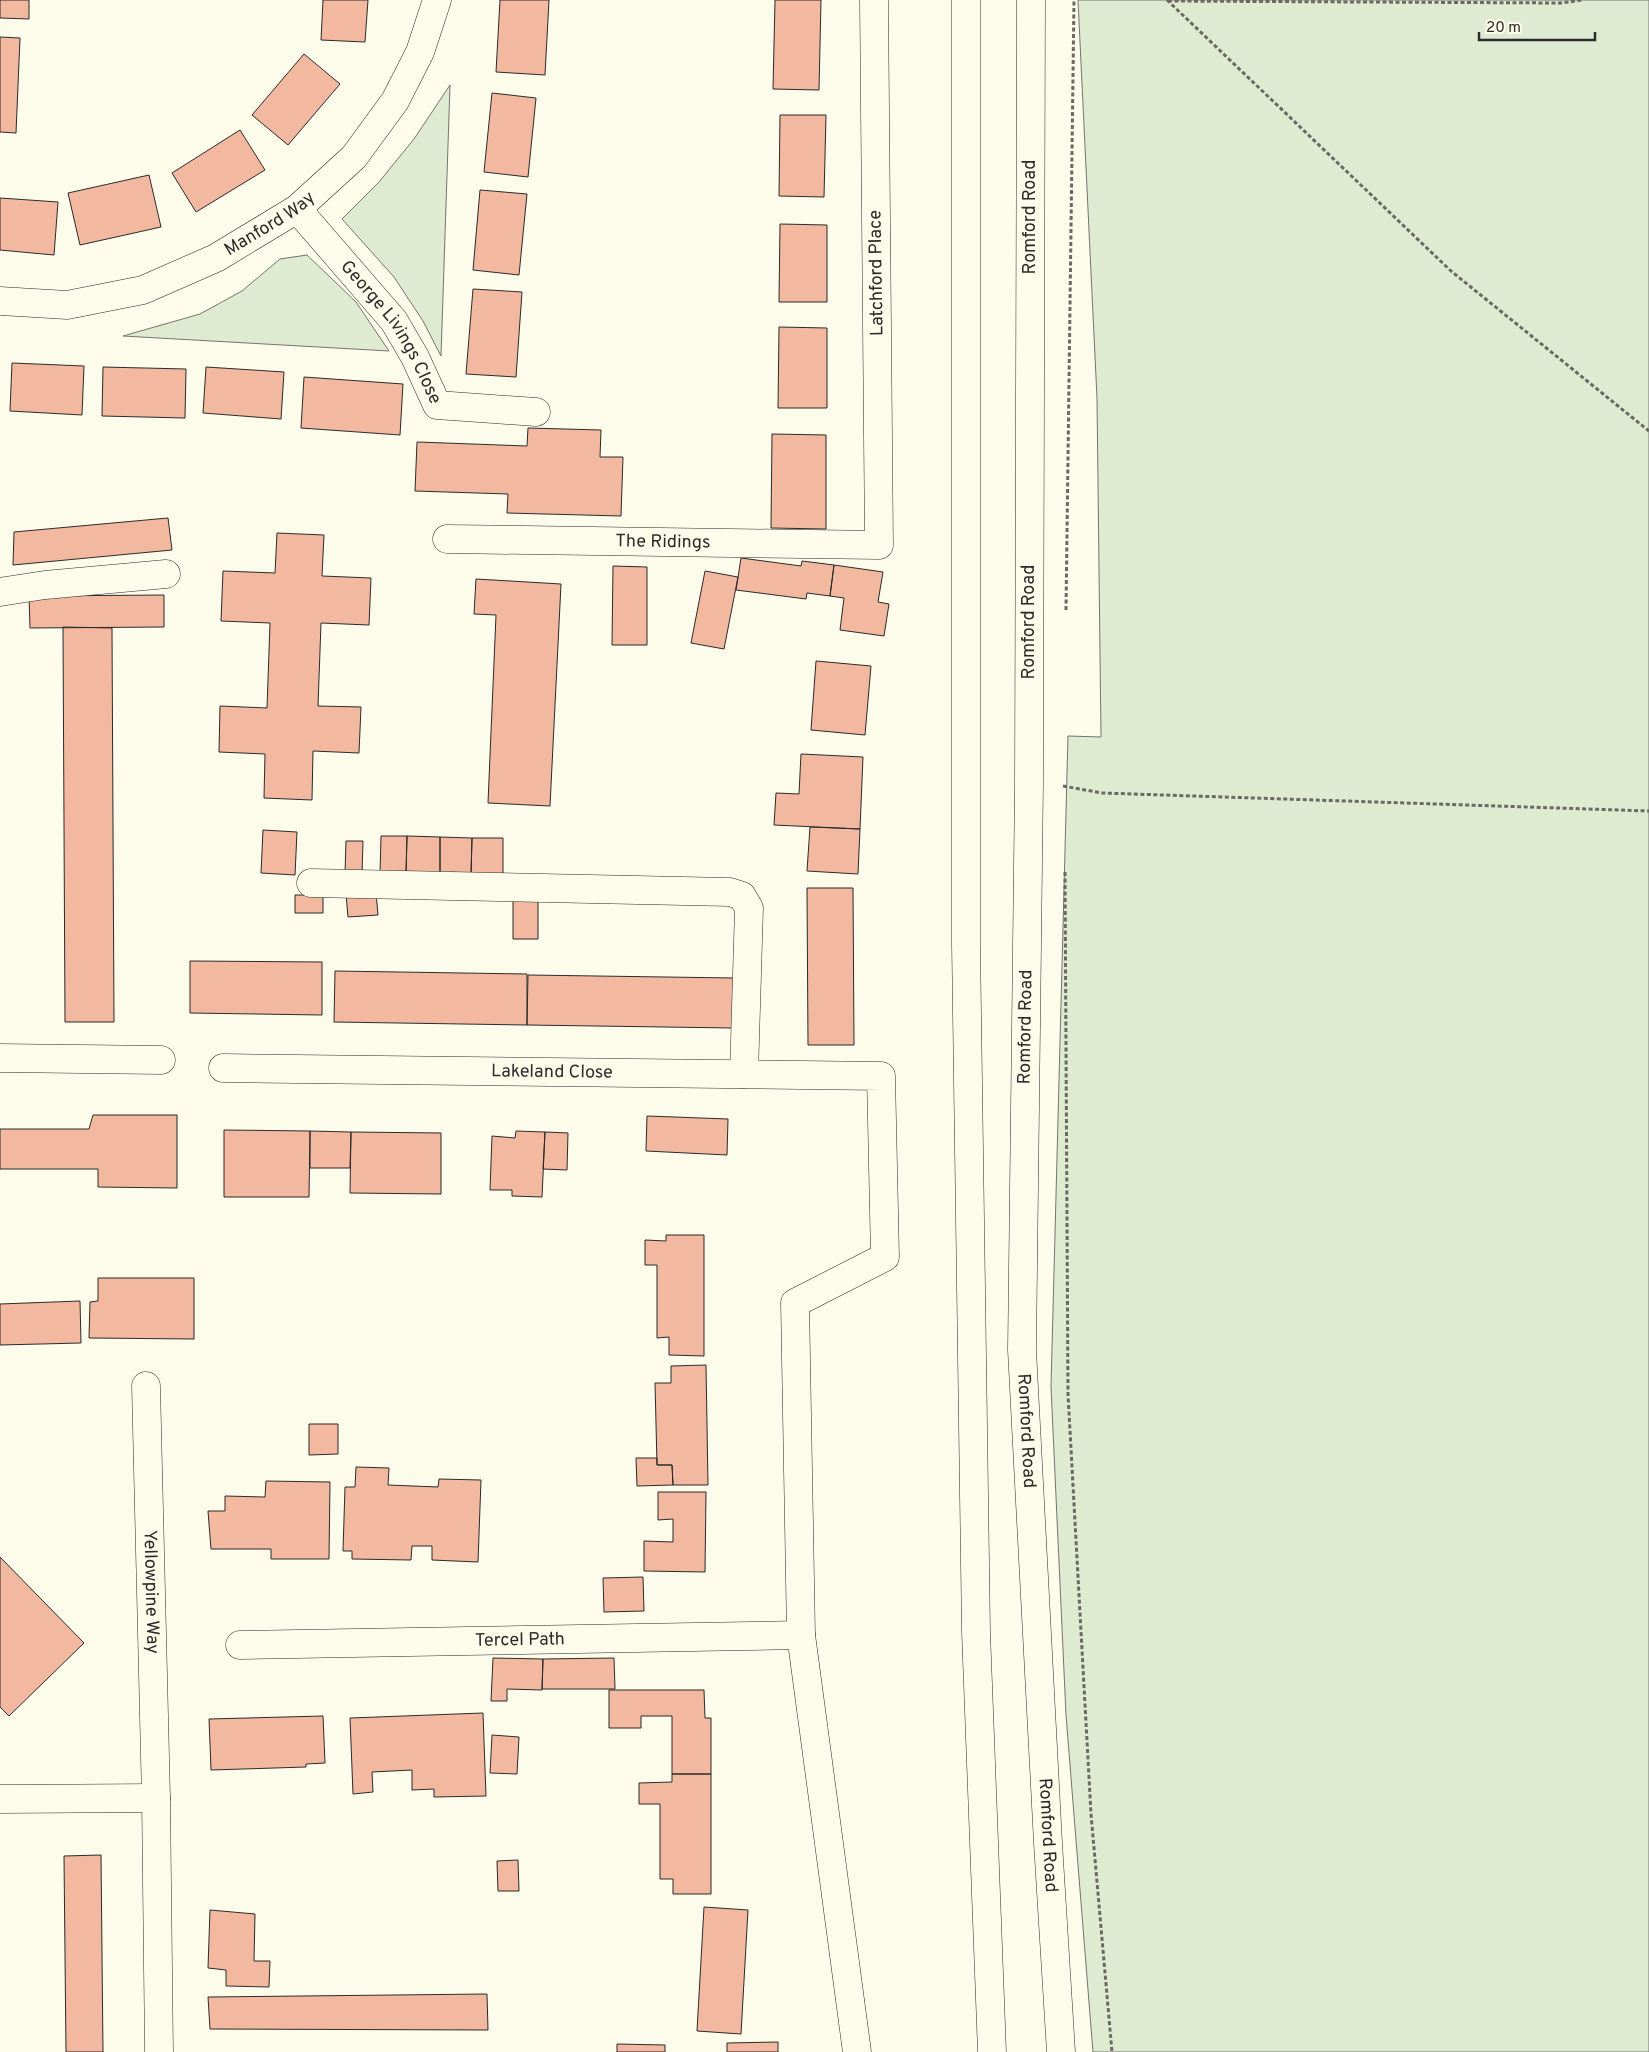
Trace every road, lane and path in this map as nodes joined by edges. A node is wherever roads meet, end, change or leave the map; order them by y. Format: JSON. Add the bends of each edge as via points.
{"nodes":[{"id":1,"x":437,"y":0,"type":"edge"},
{"id":2,"x":874,"y":0,"type":"edge"},
{"id":3,"x":966,"y":0,"type":"edge"},
{"id":4,"x":1031,"y":0,"type":"edge"},
{"id":5,"x":1074,"y":0,"type":"edge"},
{"id":6,"x":1167,"y":0,"type":"edge"},
{"id":7,"x":1582,"y":0,"type":"edge"},
{"id":8,"x":297,"y":209,"type":"junction"},
{"id":9,"x":0,"y":301,"type":"edge"},
{"id":10,"x":536,"y":412,"type":"dead end"},
{"id":11,"x":1649,"y":431,"type":"edge"},
{"id":12,"x":447,"y":539,"type":"dead end"},
{"id":13,"x":879,"y":546,"type":"joint"},
{"id":14,"x":166,"y":574,"type":"dead end"},
{"id":15,"x":0,"y":592,"type":"edge"},
{"id":16,"x":1066,"y":617,"type":"dead end"},
{"id":17,"x":1029,"y":784,"type":"junction"},
{"id":18,"x":1064,"y":786,"type":"junction"},
{"id":19,"x":1064,"y":796,"type":"dead end"},
{"id":20,"x":1649,"y":811,"type":"edge"},
{"id":21,"x":1065,"y":866,"type":"dead end"},
{"id":22,"x":311,"y":883,"type":"dead end"},
{"id":23,"x":0,"y":1058,"type":"edge"},
{"id":24,"x":161,"y":1060,"type":"dead end"},
{"id":25,"x":223,"y":1068,"type":"dead end"},
{"id":26,"x":744,"y":1074,"type":"junction"},
{"id":27,"x":146,"y":1386,"type":"dead end"},
{"id":28,"x":801,"y":1634,"type":"junction"},
{"id":29,"x":240,"y":1645,"type":"dead end"},
{"id":30,"x":156,"y":1798,"type":"junction"},
{"id":31,"x":0,"y":1799,"type":"edge"},
{"id":32,"x":159,"y":2052,"type":"edge"},
{"id":33,"x":857,"y":2052,"type":"edge"},
{"id":34,"x":992,"y":2052,"type":"edge"},
{"id":35,"x":1062,"y":2052,"type":"edge"},
{"id":36,"x":1112,"y":2052,"type":"edge"}],
"edges":[{"from":1,"to":8,"type":"street","name":"Manford Way","via":[[420,52],[396,101],[354,156]]},
{"from":2,"to":13,"type":"street","name":"Latchford Place"},
{"from":3,"to":34,"type":"street","via":[[966,964],[976,1632]]},
{"from":4,"to":17,"type":"street","name":"Romford Road"},
{"from":5,"to":16,"type":"path"},
{"from":6,"to":7,"type":"path"},
{"from":6,"to":11,"type":"path","via":[[1451,271]]},
{"from":8,"to":9,"type":"street","name":"Manford Way","via":[[216,258],[142,290],[67,305]]},
{"from":8,"to":10,"type":"street","name":"George Livings Close","via":[[394,321],[437,405]]},
{"from":12,"to":13,"type":"street","name":"The Ridings"},
{"from":14,"to":15,"type":"street"},
{"from":17,"to":18,"type":"path"},
{"from":17,"to":35,"type":"street","name":"Romford Road","via":[[1022,1350]]},
{"from":18,"to":19,"type":"path"},
{"from":18,"to":20,"type":"path","via":[[1102,793]]},
{"from":21,"to":36,"type":"path","via":[[1068,1394],[1092,1814]]},
{"from":22,"to":26,"type":"street","via":[[730,892],[742,896],[748,908]]},
{"from":23,"to":24,"type":"street"},
{"from":25,"to":26,"type":"street","name":"Lakeland Close"},
{"from":26,"to":28,"type":"street","name":"Lakeland Close","via":[[881,1076],[886,1257],[795,1303]]},
{"from":27,"to":30,"type":"street","name":"Yellowpine Way"},
{"from":28,"to":29,"type":"street","name":"Tercel Path"},
{"from":28,"to":33,"type":"street"},
{"from":30,"to":31,"type":"street"},
{"from":30,"to":32,"type":"street","name":"Yellowpine Way"}]}
